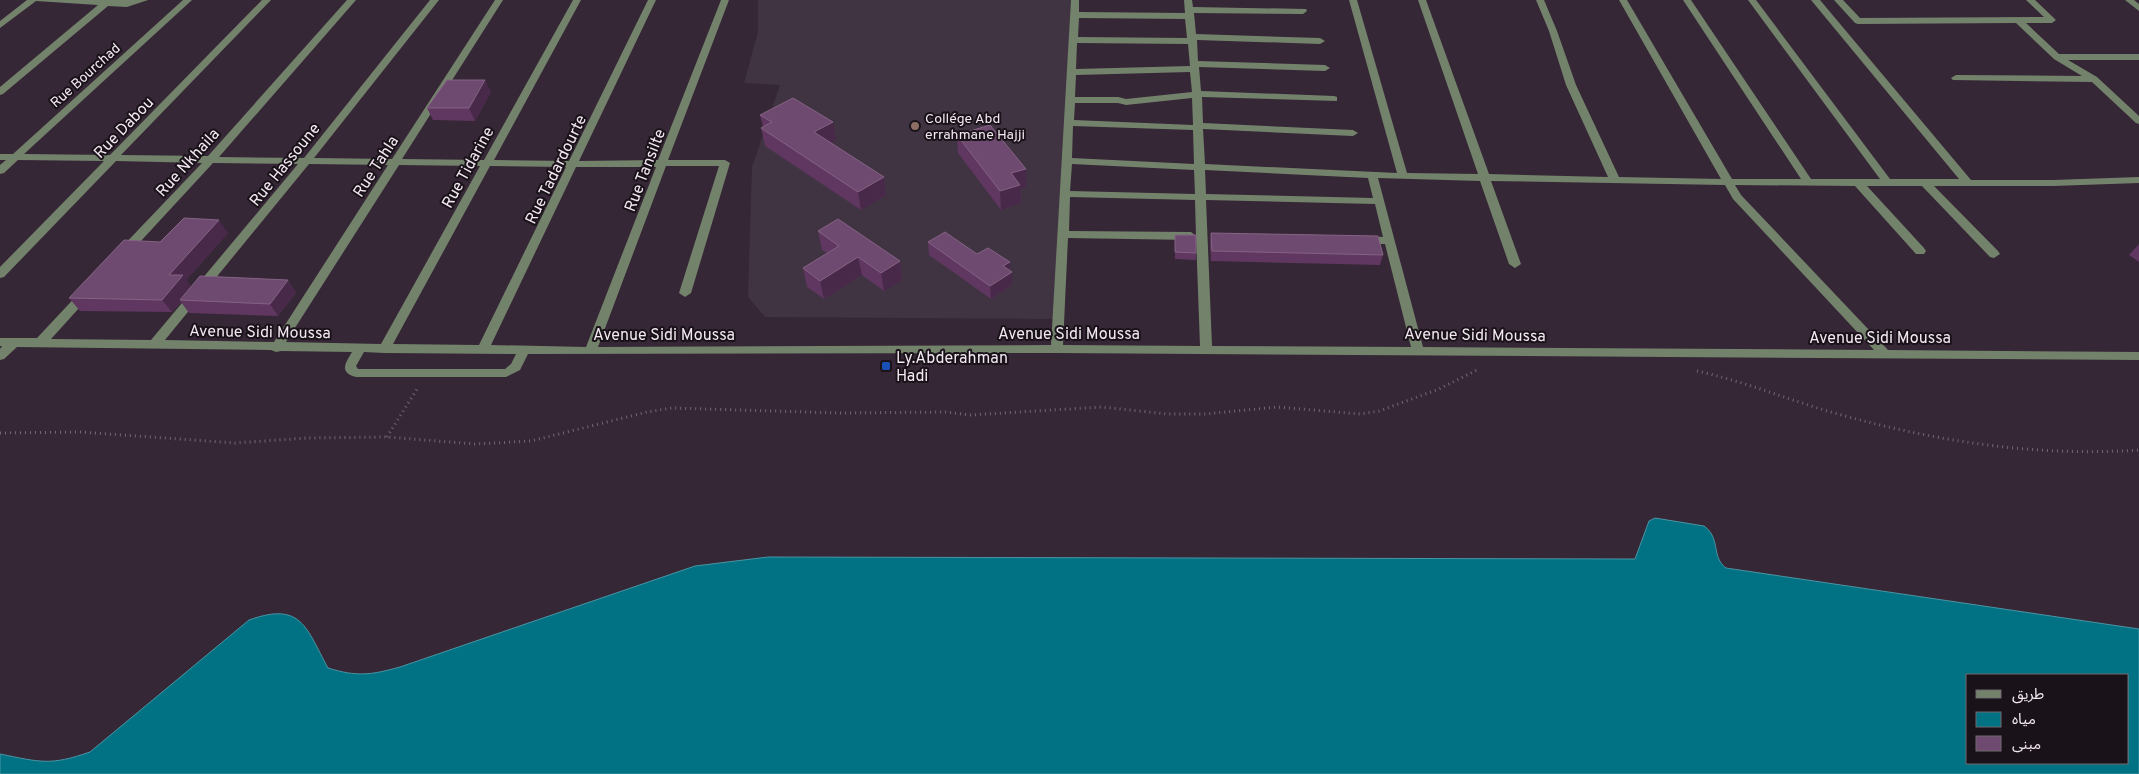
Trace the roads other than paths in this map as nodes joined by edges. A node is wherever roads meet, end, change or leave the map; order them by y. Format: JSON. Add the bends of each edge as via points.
{"nodes":[{"id":1,"x":32,"y":0,"type":"edge"},
{"id":2,"x":39,"y":0,"type":"edge"},
{"id":3,"x":188,"y":0,"type":"edge"},
{"id":4,"x":267,"y":0,"type":"edge"},
{"id":5,"x":352,"y":0,"type":"edge"},
{"id":6,"x":436,"y":0,"type":"edge"},
{"id":7,"x":500,"y":0,"type":"edge"},
{"id":8,"x":577,"y":0,"type":"edge"},
{"id":9,"x":652,"y":0,"type":"edge"},
{"id":10,"x":725,"y":0,"type":"edge"},
{"id":11,"x":1075,"y":0,"type":"edge"},
{"id":12,"x":1354,"y":0,"type":"edge"},
{"id":13,"x":1422,"y":0,"type":"edge"},
{"id":14,"x":1540,"y":0,"type":"edge"},
{"id":15,"x":1623,"y":0,"type":"edge"},
{"id":16,"x":1687,"y":0,"type":"edge"},
{"id":17,"x":1752,"y":0,"type":"edge"},
{"id":18,"x":1816,"y":0,"type":"edge"},
{"id":19,"x":1838,"y":0,"type":"edge"},
{"id":20,"x":2030,"y":0,"type":"edge"},
{"id":21,"x":2129,"y":0,"type":"edge"},
{"id":22,"x":85,"y":1,"type":"edge"},
{"id":23,"x":139,"y":2,"type":"edge"},
{"id":24,"x":106,"y":3,"type":"junction"},
{"id":25,"x":2139,"y":8,"type":"edge"},
{"id":26,"x":1189,"y":9,"type":"edge"},
{"id":27,"x":1302,"y":11,"type":"dead end"},
{"id":28,"x":1074,"y":15,"type":"junction"},
{"id":29,"x":2019,"y":21,"type":"junction"},
{"id":30,"x":0,"y":25,"type":"edge"},
{"id":31,"x":1192,"y":39,"type":"junction"},
{"id":32,"x":1073,"y":40,"type":"junction"},
{"id":33,"x":1320,"y":41,"type":"dead end"},
{"id":34,"x":2057,"y":56,"type":"junction"},
{"id":35,"x":2139,"y":57,"type":"edge"},
{"id":36,"x":1194,"y":66,"type":"junction"},
{"id":37,"x":1325,"y":68,"type":"dead end"},
{"id":38,"x":1072,"y":72,"type":"junction"},
{"id":39,"x":1956,"y":78,"type":"dead end"},
{"id":40,"x":2094,"y":79,"type":"junction"},
{"id":41,"x":0,"y":92,"type":"edge"},
{"id":42,"x":1196,"y":96,"type":"junction"},
{"id":43,"x":1334,"y":99,"type":"dead end"},
{"id":44,"x":1070,"y":100,"type":"junction"},
{"id":45,"x":2139,"y":121,"type":"edge"},
{"id":46,"x":1069,"y":123,"type":"junction"},
{"id":47,"x":1197,"y":127,"type":"junction"},
{"id":48,"x":1353,"y":133,"type":"dead end"},
{"id":49,"x":0,"y":157,"type":"edge"},
{"id":50,"x":16,"y":157,"type":"junction"},
{"id":51,"x":113,"y":159,"type":"junction"},
{"id":52,"x":210,"y":160,"type":"junction"},
{"id":53,"x":307,"y":160,"type":"junction"},
{"id":54,"x":1067,"y":161,"type":"junction"},
{"id":55,"x":395,"y":162,"type":"junction"},
{"id":56,"x":487,"y":163,"type":"junction"},
{"id":57,"x":574,"y":164,"type":"junction"},
{"id":58,"x":663,"y":164,"type":"junction"},
{"id":59,"x":1198,"y":166,"type":"junction"},
{"id":60,"x":0,"y":171,"type":"edge"},
{"id":61,"x":1372,"y":174,"type":"junction"},
{"id":62,"x":1403,"y":176,"type":"junction"},
{"id":63,"x":1483,"y":177,"type":"junction"},
{"id":64,"x":1615,"y":180,"type":"junction"},
{"id":65,"x":2139,"y":180,"type":"edge"},
{"id":66,"x":1727,"y":182,"type":"junction"},
{"id":67,"x":1808,"y":182,"type":"junction"},
{"id":68,"x":1858,"y":182,"type":"junction"},
{"id":69,"x":1887,"y":182,"type":"junction"},
{"id":70,"x":1968,"y":182,"type":"junction"},
{"id":71,"x":1925,"y":183,"type":"junction"},
{"id":72,"x":1066,"y":194,"type":"junction"},
{"id":73,"x":1200,"y":196,"type":"junction"},
{"id":74,"x":1379,"y":201,"type":"junction"},
{"id":75,"x":1064,"y":234,"type":"junction"},
{"id":76,"x":1208,"y":236,"type":"junction"},
{"id":77,"x":1350,"y":240,"type":"edge"},
{"id":78,"x":1389,"y":241,"type":"junction"},
{"id":79,"x":1920,"y":251,"type":"dead end"},
{"id":80,"x":1994,"y":254,"type":"dead end"},
{"id":81,"x":115,"y":262,"type":"edge"},
{"id":82,"x":1515,"y":264,"type":"dead end"},
{"id":83,"x":0,"y":274,"type":"edge"},
{"id":84,"x":95,"y":284,"type":"edge"},
{"id":85,"x":685,"y":293,"type":"dead end"},
{"id":86,"x":0,"y":342,"type":"edge"},
{"id":87,"x":14,"y":342,"type":"junction"},
{"id":88,"x":41,"y":342,"type":"junction"},
{"id":89,"x":154,"y":345,"type":"junction"},
{"id":90,"x":276,"y":348,"type":"junction"},
{"id":91,"x":1057,"y":348,"type":"junction"},
{"id":92,"x":360,"y":349,"type":"junction"},
{"id":93,"x":384,"y":349,"type":"junction"},
{"id":94,"x":1206,"y":349,"type":"junction"},
{"id":95,"x":484,"y":350,"type":"junction"},
{"id":96,"x":524,"y":350,"type":"junction"},
{"id":97,"x":1418,"y":350,"type":"junction"},
{"id":98,"x":590,"y":351,"type":"junction"},
{"id":99,"x":1884,"y":353,"type":"junction"},
{"id":100,"x":0,"y":356,"type":"edge"},
{"id":101,"x":2139,"y":356,"type":"edge"}],
"edges":[{"from":1,"to":30,"type":"street"},
{"from":2,"to":22,"type":"street"},
{"from":3,"to":50,"type":"street","name":"Rue Bourchad"},
{"from":4,"to":51,"type":"street","name":"Rue Dabou"},
{"from":5,"to":52,"type":"street","name":"Rue Nkhaila"},
{"from":6,"to":53,"type":"street","name":"Rue Hassoune"},
{"from":7,"to":55,"type":"street","name":"Rue Tahla"},
{"from":8,"to":56,"type":"street","name":"Rue Tidarine"},
{"from":9,"to":57,"type":"street","name":"Rue Tadardourte"},
{"from":10,"to":58,"type":"street","name":"Rue Tansilte"},
{"from":11,"to":28,"type":"street"},
{"from":12,"to":62,"type":"street"},
{"from":13,"to":63,"type":"street"},
{"from":14,"to":64,"type":"street","via":[[1571,86]]},
{"from":15,"to":66,"type":"street"},
{"from":16,"to":67,"type":"street"},
{"from":17,"to":69,"type":"street"},
{"from":18,"to":70,"type":"street"},
{"from":19,"to":29,"type":"street","via":[[1858,21]]},
{"from":20,"to":29,"type":"street","via":[[2052,20]]},
{"from":21,"to":25,"type":"street"},
{"from":22,"to":24,"type":"street"},
{"from":23,"to":24,"type":"street"},
{"from":24,"to":41,"type":"street"},
{"from":26,"to":27,"type":"street"},
{"from":26,"to":28,"type":"street"},
{"from":26,"to":31,"type":"street"},
{"from":28,"to":32,"type":"street"},
{"from":29,"to":34,"type":"street"},
{"from":31,"to":32,"type":"street"},
{"from":31,"to":33,"type":"street"},
{"from":31,"to":36,"type":"street"},
{"from":32,"to":38,"type":"street"},
{"from":34,"to":35,"type":"street"},
{"from":34,"to":40,"type":"street"},
{"from":36,"to":37,"type":"street"},
{"from":36,"to":38,"type":"street"},
{"from":36,"to":42,"type":"street"},
{"from":38,"to":44,"type":"street"},
{"from":39,"to":40,"type":"street"},
{"from":40,"to":45,"type":"street"},
{"from":42,"to":43,"type":"street"},
{"from":42,"to":44,"type":"street","via":[[1126,102]]},
{"from":42,"to":47,"type":"street"},
{"from":44,"to":46,"type":"street"},
{"from":46,"to":47,"type":"street"},
{"from":46,"to":54,"type":"street"},
{"from":47,"to":48,"type":"street"},
{"from":47,"to":59,"type":"street"},
{"from":49,"to":50,"type":"street"},
{"from":50,"to":51,"type":"street"},
{"from":50,"to":60,"type":"street","name":"Rue Bourchad"},
{"from":51,"to":52,"type":"street"},
{"from":51,"to":83,"type":"street","name":"Rue Dabou"},
{"from":52,"to":53,"type":"street"},
{"from":52,"to":81,"type":"street","name":"Rue Nkhaila"},
{"from":53,"to":55,"type":"street"},
{"from":53,"to":89,"type":"street","name":"Rue Hassoune"},
{"from":54,"to":59,"type":"street"},
{"from":54,"to":72,"type":"street"},
{"from":55,"to":56,"type":"street"},
{"from":55,"to":90,"type":"street","name":"Rue Tahla"},
{"from":56,"to":57,"type":"street"},
{"from":56,"to":93,"type":"street","name":"Rue Tidarine"},
{"from":57,"to":58,"type":"street"},
{"from":57,"to":95,"type":"street","name":"Rue Tadardourte"},
{"from":58,"to":85,"type":"street","via":[[725,163]]},
{"from":58,"to":98,"type":"street","name":"Rue Tansilte"},
{"from":59,"to":61,"type":"street"},
{"from":59,"to":73,"type":"street"},
{"from":61,"to":62,"type":"street"},
{"from":61,"to":74,"type":"street"},
{"from":62,"to":63,"type":"street"},
{"from":63,"to":64,"type":"street"},
{"from":63,"to":82,"type":"street"},
{"from":64,"to":66,"type":"street"},
{"from":65,"to":70,"type":"street"},
{"from":66,"to":67,"type":"street"},
{"from":66,"to":99,"type":"street","via":[[1737,197]]},
{"from":67,"to":68,"type":"street"},
{"from":68,"to":69,"type":"street"},
{"from":68,"to":79,"type":"street"},
{"from":69,"to":71,"type":"street"},
{"from":70,"to":71,"type":"street"},
{"from":71,"to":80,"type":"street"},
{"from":72,"to":73,"type":"street"},
{"from":72,"to":75,"type":"street"},
{"from":73,"to":74,"type":"street"},
{"from":73,"to":76,"type":"street"},
{"from":74,"to":78,"type":"street"},
{"from":75,"to":76,"type":"street"},
{"from":75,"to":91,"type":"street"},
{"from":76,"to":94,"type":"street"},
{"from":77,"to":78,"type":"street"},
{"from":78,"to":97,"type":"street"},
{"from":84,"to":88,"type":"street"},
{"from":86,"to":87,"type":"street","name":"Avenue Sidi Moussa"},
{"from":87,"to":88,"type":"street","name":"Avenue Sidi Moussa"},
{"from":87,"to":100,"type":"street"},
{"from":88,"to":89,"type":"street","name":"Avenue Sidi Moussa"},
{"from":89,"to":90,"type":"street","name":"Avenue Sidi Moussa"},
{"from":90,"to":92,"type":"street","name":"Avenue Sidi Moussa"},
{"from":91,"to":94,"type":"street","name":"Avenue Sidi Moussa"},
{"from":91,"to":98,"type":"street","name":"Avenue Sidi Moussa"},
{"from":92,"to":93,"type":"street","name":"Avenue Sidi Moussa"},
{"from":92,"to":96,"type":"street","via":[[350,366],[350,370],[356,372],[506,373],[517,366]]},
{"from":93,"to":95,"type":"street","name":"Avenue Sidi Moussa"},
{"from":94,"to":97,"type":"street","name":"Avenue Sidi Moussa"},
{"from":95,"to":96,"type":"street","name":"Avenue Sidi Moussa"},
{"from":96,"to":98,"type":"street","name":"Avenue Sidi Moussa"},
{"from":97,"to":99,"type":"street","name":"Avenue Sidi Moussa"},
{"from":99,"to":101,"type":"street","name":"Avenue Sidi Moussa"}]}
